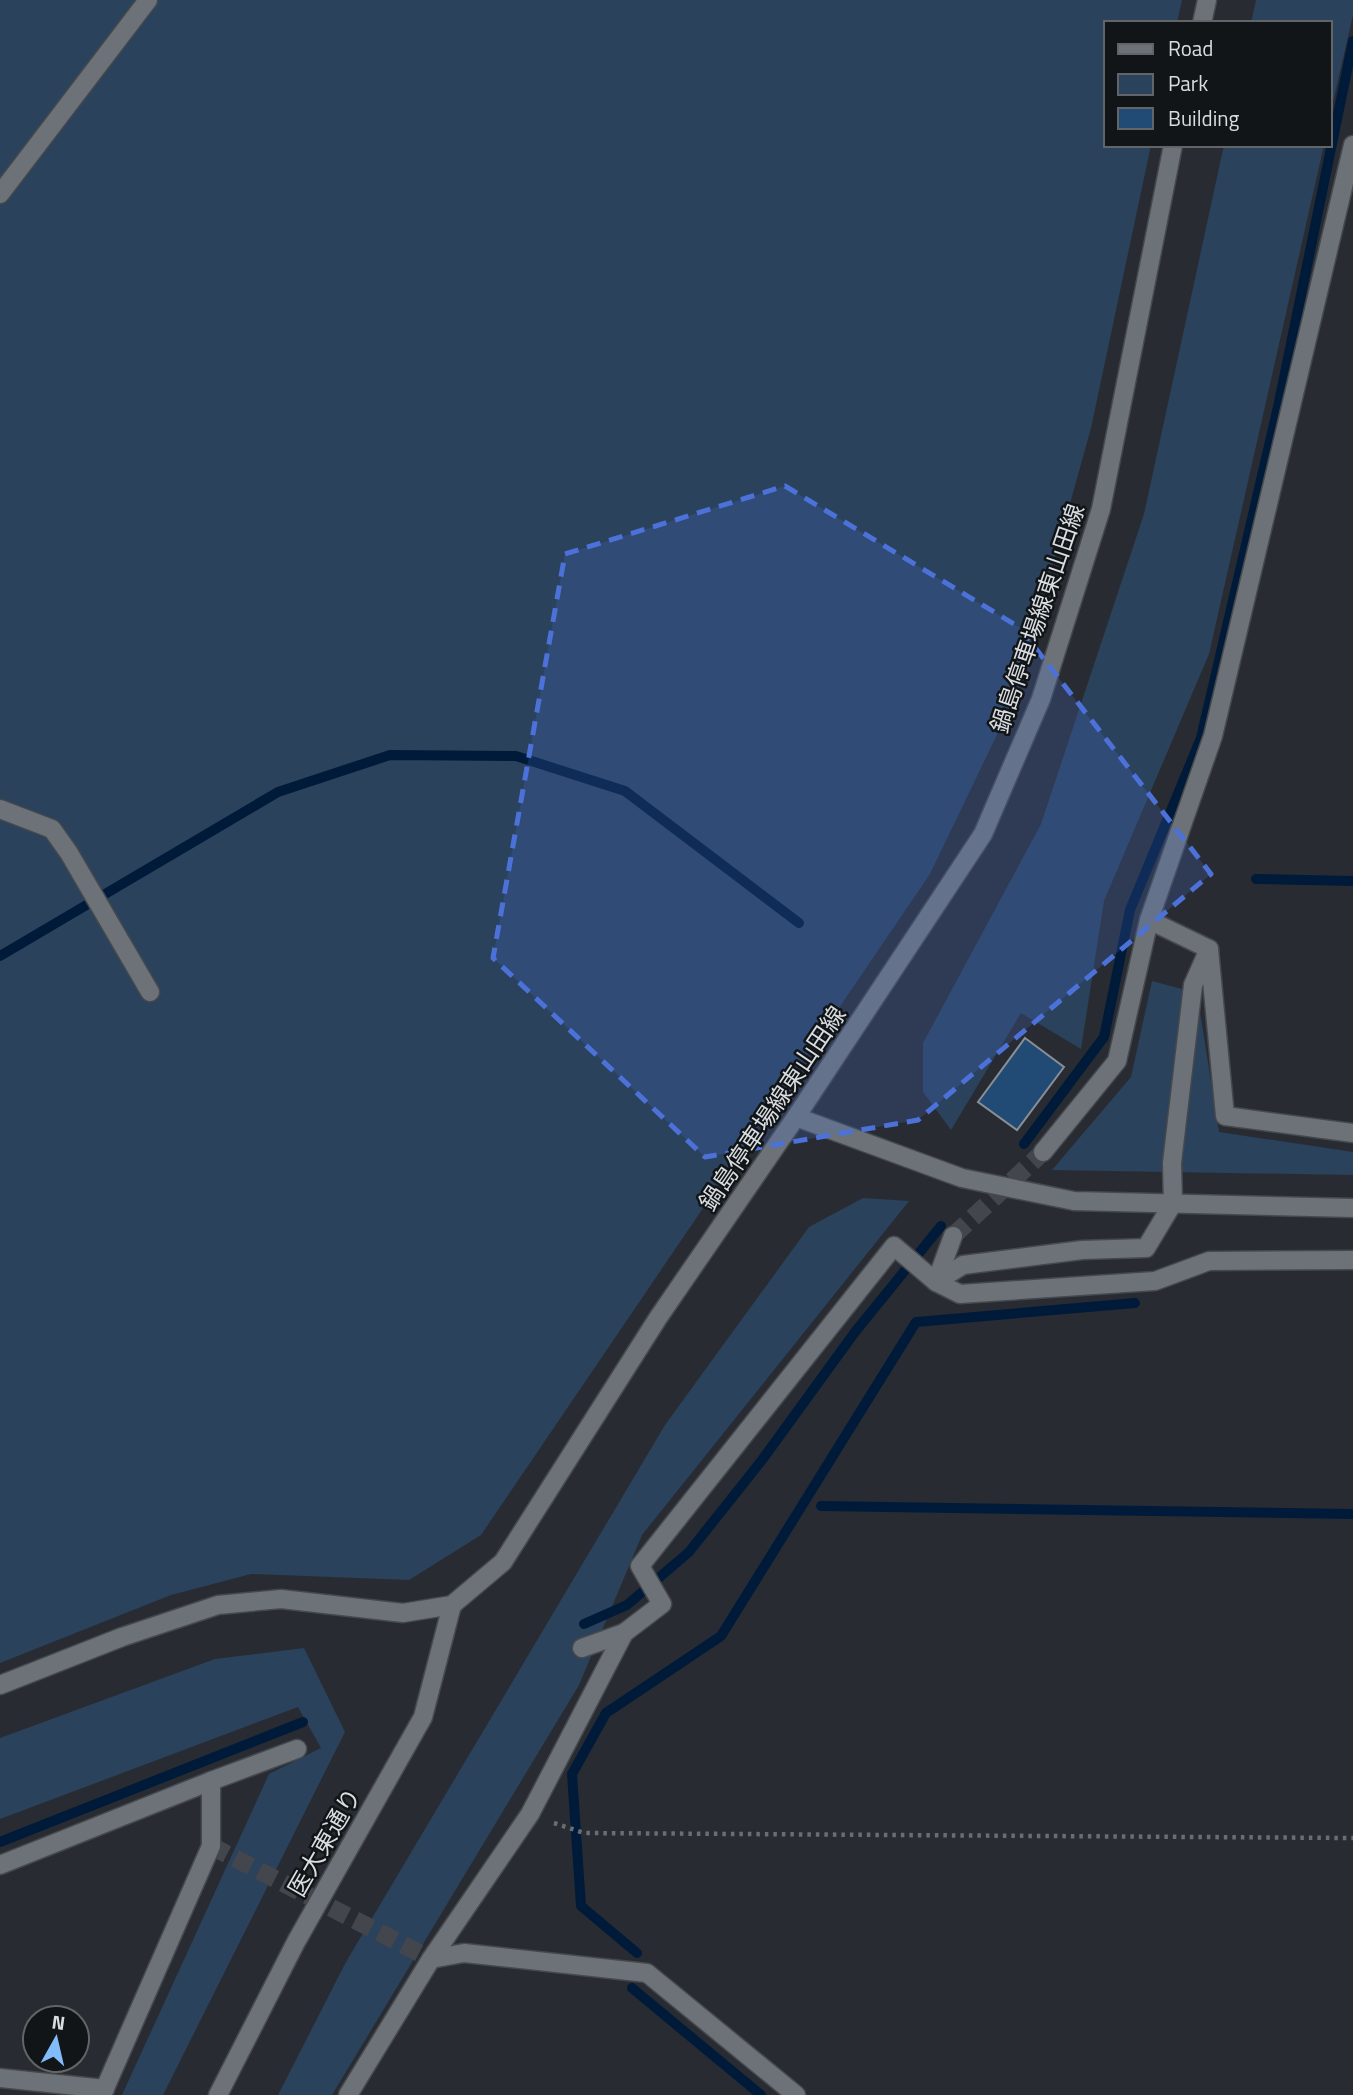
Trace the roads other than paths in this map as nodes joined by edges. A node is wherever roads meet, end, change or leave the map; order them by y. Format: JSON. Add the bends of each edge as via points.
{"nodes":[{"id":1,"x":148,"y":0,"type":"edge"},
{"id":2,"x":1207,"y":0,"type":"edge"},
{"id":3,"x":1202,"y":21,"type":"edge"},
{"id":4,"x":1353,"y":145,"type":"edge"},
{"id":5,"x":1173,"y":147,"type":"edge"},
{"id":6,"x":0,"y":194,"type":"edge"},
{"id":7,"x":0,"y":809,"type":"edge"},
{"id":8,"x":1149,"y":920,"type":"junction"},
{"id":9,"x":1209,"y":949,"type":"junction"},
{"id":10,"x":150,"y":992,"type":"dead end"},
{"id":11,"x":796,"y":1117,"type":"junction"},
{"id":12,"x":1353,"y":1133,"type":"edge"},
{"id":13,"x":1043,"y":1152,"type":"tunnel mouth"},
{"id":14,"x":1173,"y":1203,"type":"junction"},
{"id":15,"x":1353,"y":1208,"type":"edge"},
{"id":16,"x":953,"y":1236,"type":"tunnel mouth"},
{"id":17,"x":1353,"y":1260,"type":"edge"},
{"id":18,"x":931,"y":1278,"type":"junction"},
{"id":19,"x":452,"y":1605,"type":"junction"},
{"id":20,"x":624,"y":1633,"type":"junction"},
{"id":21,"x":582,"y":1648,"type":"dead end"},
{"id":22,"x":0,"y":1685,"type":"edge"},
{"id":23,"x":297,"y":1749,"type":"dead end"},
{"id":24,"x":211,"y":1781,"type":"junction"},
{"id":25,"x":0,"y":1865,"type":"edge"},
{"id":26,"x":431,"y":1959,"type":"junction"},
{"id":27,"x":0,"y":2078,"type":"edge"},
{"id":28,"x":103,"y":2092,"type":"edge"},
{"id":29,"x":218,"y":2095,"type":"edge"},
{"id":30,"x":348,"y":2095,"type":"edge"},
{"id":31,"x":796,"y":2095,"type":"edge"}],
"edges":[{"from":1,"to":6,"type":"street"},
{"from":2,"to":3,"type":"street"},
{"from":4,"to":8,"type":"street","via":[[1213,736]]},
{"from":5,"to":11,"type":"street","name":"鍋島停車場線東山田線","via":[[1101,509],[1041,699],[983,834]]},
{"from":7,"to":10,"type":"street","via":[[52,829]]},
{"from":8,"to":9,"type":"street"},
{"from":8,"to":13,"type":"street","via":[[1116,1061]]},
{"from":9,"to":12,"type":"street","via":[[1224,1116]]},
{"from":9,"to":14,"type":"street","via":[[1192,985],[1172,1163]]},
{"from":11,"to":14,"type":"street","via":[[962,1178],[1074,1201]]},
{"from":11,"to":19,"type":"street","name":"鍋島停車場線東山田線","via":[[657,1318],[503,1562]]},
{"from":14,"to":15,"type":"street"},
{"from":14,"to":18,"type":"street","via":[[1146,1248],[1082,1250],[962,1265]]},
{"from":16,"to":18,"type":"street"},
{"from":17,"to":18,"type":"street","via":[[1209,1261],[1155,1281],[960,1294]]},
{"from":18,"to":20,"type":"street","via":[[894,1246],[640,1566],[662,1604]]},
{"from":19,"to":22,"type":"street","via":[[403,1613],[281,1599],[218,1605]]},
{"from":19,"to":29,"type":"street","name":"医大東通り","via":[[423,1717],[296,1942]]},
{"from":20,"to":21,"type":"street"},
{"from":20,"to":26,"type":"street","via":[[530,1814]]},
{"from":23,"to":24,"type":"street"},
{"from":24,"to":25,"type":"street"},
{"from":24,"to":28,"type":"street","via":[[211,1846]]},
{"from":26,"to":30,"type":"street"},
{"from":26,"to":31,"type":"street","via":[[464,1953],[647,1973]]},
{"from":27,"to":28,"type":"street"}]}
